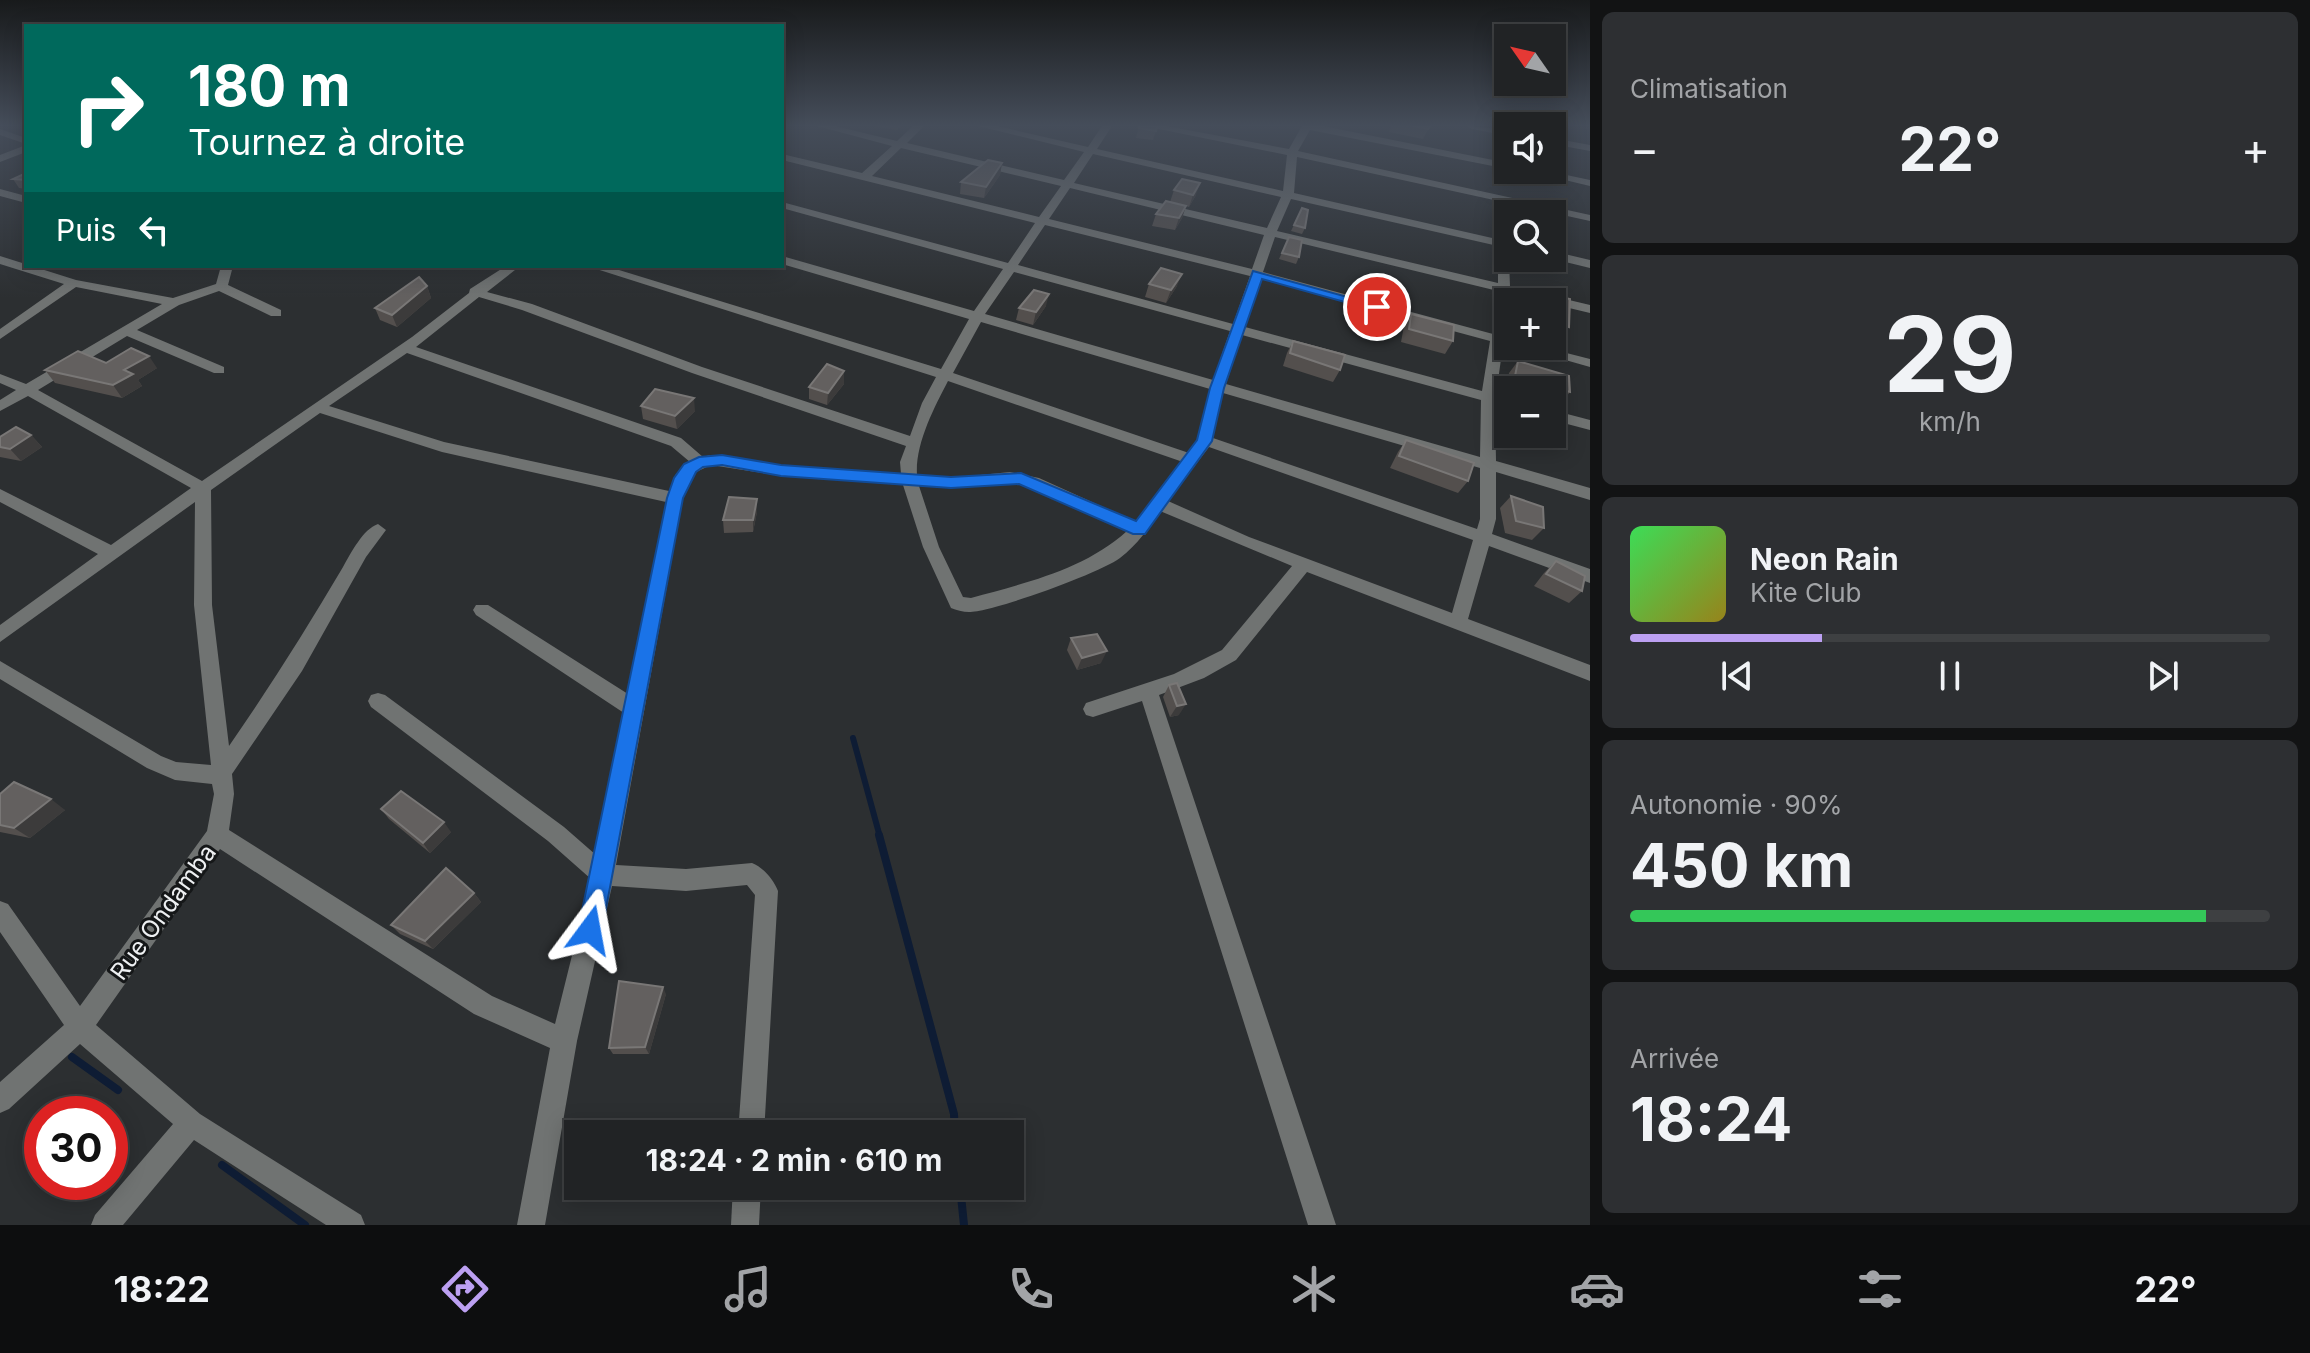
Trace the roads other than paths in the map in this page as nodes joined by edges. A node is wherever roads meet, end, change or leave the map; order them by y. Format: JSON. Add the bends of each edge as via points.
{"nodes":[{"id":1,"x":884,"y":183,"type":"edge"},
{"id":2,"x":1065,"y":183,"type":"edge"},
{"id":3,"x":1239,"y":183,"type":"edge"},
{"id":4,"x":1289,"y":183,"type":"edge"},
{"id":5,"x":1069,"y":184,"type":"junction"},
{"id":6,"x":1510,"y":184,"type":"edge"},
{"id":7,"x":1288,"y":194,"type":"junction"},
{"id":8,"x":3,"y":195,"type":"edge"},
{"id":9,"x":24,"y":200,"type":"edge"},
{"id":10,"x":784,"y":206,"type":"edge"},
{"id":11,"x":1590,"y":218,"type":"edge"},
{"id":12,"x":1042,"y":223,"type":"junction"},
{"id":13,"x":1271,"y":232,"type":"junction"},
{"id":14,"x":1494,"y":240,"type":"edge"},
{"id":15,"x":1566,"y":258,"type":"edge"},
{"id":16,"x":0,"y":260,"type":"edge"},
{"id":17,"x":784,"y":261,"type":"edge"},
{"id":18,"x":1590,"y":264,"type":"edge"},
{"id":19,"x":1012,"y":266,"type":"junction"},
{"id":20,"x":24,"y":267,"type":"edge"},
{"id":21,"x":26,"y":268,"type":"edge"},
{"id":22,"x":226,"y":268,"type":"edge"},
{"id":23,"x":511,"y":268,"type":"edge"},
{"id":24,"x":599,"y":268,"type":"edge"},
{"id":25,"x":1505,"y":272,"type":"edge"},
{"id":26,"x":1257,"y":274,"type":"junction"},
{"id":27,"x":74,"y":283,"type":"junction"},
{"id":28,"x":221,"y":287,"type":"junction"},
{"id":29,"x":1504,"y":288,"type":"joint"},
{"id":30,"x":474,"y":292,"type":"junction"},
{"id":31,"x":174,"y":302,"type":"junction"},
{"id":32,"x":1566,"y":303,"type":"edge"},
{"id":33,"x":1590,"y":309,"type":"edge"},
{"id":34,"x":276,"y":313,"type":"dead end"},
{"id":35,"x":978,"y":315,"type":"junction"},
{"id":36,"x":1238,"y":328,"type":"junction"},
{"id":37,"x":128,"y":331,"type":"junction"},
{"id":38,"x":0,"y":335,"type":"edge"},
{"id":39,"x":1494,"y":339,"type":"edge"},
{"id":40,"x":406,"y":348,"type":"junction"},
{"id":41,"x":1566,"y":357,"type":"edge"},
{"id":42,"x":1498,"y":360,"type":"edge"},
{"id":43,"x":1590,"y":363,"type":"edge"},
{"id":44,"x":219,"y":370,"type":"dead end"},
{"id":45,"x":945,"y":375,"type":"junction"},
{"id":46,"x":0,"y":378,"type":"edge"},
{"id":47,"x":1217,"y":388,"type":"junction"},
{"id":48,"x":28,"y":390,"type":"junction"},
{"id":49,"x":1488,"y":398,"type":"junction"},
{"id":50,"x":1494,"y":400,"type":"edge"},
{"id":51,"x":0,"y":406,"type":"edge"},
{"id":52,"x":316,"y":407,"type":"junction"},
{"id":53,"x":1566,"y":419,"type":"edge"},
{"id":54,"x":1590,"y":425,"type":"edge"},
{"id":55,"x":1205,"y":441,"type":"junction"},
{"id":56,"x":914,"y":443,"type":"junction"},
{"id":57,"x":1193,"y":460,"type":"junction"},
{"id":58,"x":699,"y":462,"type":"junction"},
{"id":59,"x":1489,"y":464,"type":"junction"},
{"id":60,"x":909,"y":479,"type":"junction"},
{"id":61,"x":203,"y":488,"type":"junction"},
{"id":62,"x":1590,"y":494,"type":"edge"},
{"id":63,"x":0,"y":495,"type":"edge"},
{"id":64,"x":675,"y":498,"type":"junction"},
{"id":65,"x":1157,"y":503,"type":"junction"},
{"id":66,"x":378,"y":530,"type":"dead end"},
{"id":67,"x":1139,"y":530,"type":"junction"},
{"id":68,"x":1484,"y":538,"type":"junction"},
{"id":69,"x":111,"y":553,"type":"junction"},
{"id":70,"x":1304,"y":564,"type":"junction"},
{"id":71,"x":1590,"y":576,"type":"edge"},
{"id":72,"x":482,"y":610,"type":"dead end"},
{"id":73,"x":1458,"y":623,"type":"junction"},
{"id":74,"x":0,"y":635,"type":"edge"},
{"id":75,"x":0,"y":669,"type":"edge"},
{"id":76,"x":1590,"y":673,"type":"edge"},
{"id":77,"x":1148,"y":690,"type":"junction"},
{"id":78,"x":378,"y":701,"type":"dead end"},
{"id":79,"x":633,"y":708,"type":"junction"},
{"id":80,"x":1093,"y":709,"type":"dead end"},
{"id":81,"x":220,"y":775,"type":"junction"},
{"id":82,"x":217,"y":835,"type":"junction"},
{"id":83,"x":603,"y":875,"type":"junction"},
{"id":84,"x":0,"y":912,"type":"edge"},
{"id":85,"x":80,"y":1027,"type":"junction"},
{"id":86,"x":564,"y":1041,"type":"junction"},
{"id":87,"x":0,"y":1100,"type":"edge"},
{"id":88,"x":752,"y":1120,"type":"edge"},
{"id":89,"x":191,"y":1123,"type":"junction"},
{"id":90,"x":746,"y":1200,"type":"edge"},
{"id":91,"x":105,"y":1225,"type":"edge"},
{"id":92,"x":351,"y":1225,"type":"edge"},
{"id":93,"x":531,"y":1225,"type":"edge"},
{"id":94,"x":745,"y":1225,"type":"edge"},
{"id":95,"x":1322,"y":1225,"type":"edge"}],
"edges":[{"from":1,"to":12,"type":"street"},
{"from":2,"to":5,"type":"street"},
{"from":3,"to":7,"type":"street"},
{"from":4,"to":7,"type":"street"},
{"from":5,"to":12,"type":"street"},
{"from":5,"to":13,"type":"street"},
{"from":6,"to":11,"type":"street"},
{"from":7,"to":13,"type":"street"},
{"from":7,"to":14,"type":"street"},
{"from":8,"to":9,"type":"street"},
{"from":10,"to":19,"type":"street"},
{"from":12,"to":19,"type":"street"},
{"from":12,"to":26,"type":"street"},
{"from":13,"to":26,"type":"street"},
{"from":13,"to":29,"type":"street"},
{"from":15,"to":18,"type":"street"},
{"from":16,"to":20,"type":"street"},
{"from":17,"to":35,"type":"street"},
{"from":19,"to":35,"type":"street"},
{"from":19,"to":36,"type":"street"},
{"from":21,"to":27,"type":"street"},
{"from":22,"to":28,"type":"street"},
{"from":23,"to":30,"type":"street"},
{"from":24,"to":45,"type":"street"},
{"from":25,"to":29,"type":"street"},
{"from":26,"to":36,"type":"street"},
{"from":26,"to":39,"type":"street"},
{"from":27,"to":31,"type":"street"},
{"from":27,"to":38,"type":"street"},
{"from":28,"to":31,"type":"street"},
{"from":28,"to":34,"type":"street"},
{"from":30,"to":40,"type":"street"},
{"from":30,"to":56,"type":"street"},
{"from":31,"to":37,"type":"street"},
{"from":32,"to":33,"type":"street"},
{"from":35,"to":45,"type":"street"},
{"from":35,"to":47,"type":"street"},
{"from":36,"to":47,"type":"street"},
{"from":36,"to":49,"type":"street"},
{"from":37,"to":44,"type":"street"},
{"from":37,"to":48,"type":"street"},
{"from":40,"to":52,"type":"street"},
{"from":40,"to":58,"type":"street","via":[[676,442]]},
{"from":41,"to":43,"type":"street"},
{"from":42,"to":49,"type":"street"},
{"from":45,"to":56,"type":"street"},
{"from":45,"to":57,"type":"street"},
{"from":46,"to":48,"type":"street"},
{"from":47,"to":55,"type":"street"},
{"from":47,"to":59,"type":"street"},
{"from":48,"to":51,"type":"street"},
{"from":48,"to":61,"type":"street"},
{"from":49,"to":50,"type":"street"},
{"from":49,"to":59,"type":"street"},
{"from":52,"to":61,"type":"street"},
{"from":52,"to":64,"type":"street","via":[[442,447]]},
{"from":53,"to":54,"type":"street"},
{"from":55,"to":57,"type":"street"},
{"from":55,"to":68,"type":"street"},
{"from":56,"to":60,"type":"street"},
{"from":57,"to":65,"type":"street"},
{"from":58,"to":60,"type":"street"},
{"from":58,"to":64,"type":"street","via":[[682,478]]},
{"from":59,"to":62,"type":"street"},
{"from":59,"to":68,"type":"street"},
{"from":60,"to":67,"type":"street","via":[[951,483],[1021,478]]},
{"from":60,"to":67,"type":"street","via":[[931,547],[957,603],[971,605],[1069,576],[1112,555]]},
{"from":61,"to":69,"type":"street"},
{"from":61,"to":81,"type":"street","name":"Rue Ondamba","via":[[203,605]]},
{"from":63,"to":69,"type":"street"},
{"from":64,"to":79,"type":"street"},
{"from":65,"to":67,"type":"street"},
{"from":65,"to":70,"type":"street"},
{"from":66,"to":81,"type":"street"},
{"from":68,"to":71,"type":"street"},
{"from":68,"to":73,"type":"street"},
{"from":69,"to":74,"type":"street"},
{"from":70,"to":73,"type":"street"},
{"from":70,"to":77,"type":"street","via":[[1229,655]]},
{"from":72,"to":79,"type":"street"},
{"from":73,"to":76,"type":"street"},
{"from":75,"to":81,"type":"street","via":[[154,762],[175,771]]},
{"from":77,"to":80,"type":"street"},
{"from":77,"to":95,"type":"street"},
{"from":78,"to":83,"type":"street"},
{"from":79,"to":83,"type":"street"},
{"from":81,"to":82,"type":"street","name":"Rue Ondamba","via":[[224,794]]},
{"from":82,"to":85,"type":"street","name":"Rue Ondamba"},
{"from":82,"to":86,"type":"street","via":[[483,1005]]},
{"from":83,"to":86,"type":"street"},
{"from":83,"to":88,"type":"street","via":[[686,880],[752,874],[762,882],[767,891]]},
{"from":84,"to":85,"type":"street"},
{"from":85,"to":87,"type":"street","name":"Rue Ondamba"},
{"from":85,"to":89,"type":"street"},
{"from":86,"to":93,"type":"street"},
{"from":89,"to":91,"type":"street"},
{"from":89,"to":92,"type":"street"},
{"from":90,"to":94,"type":"street"}]}
